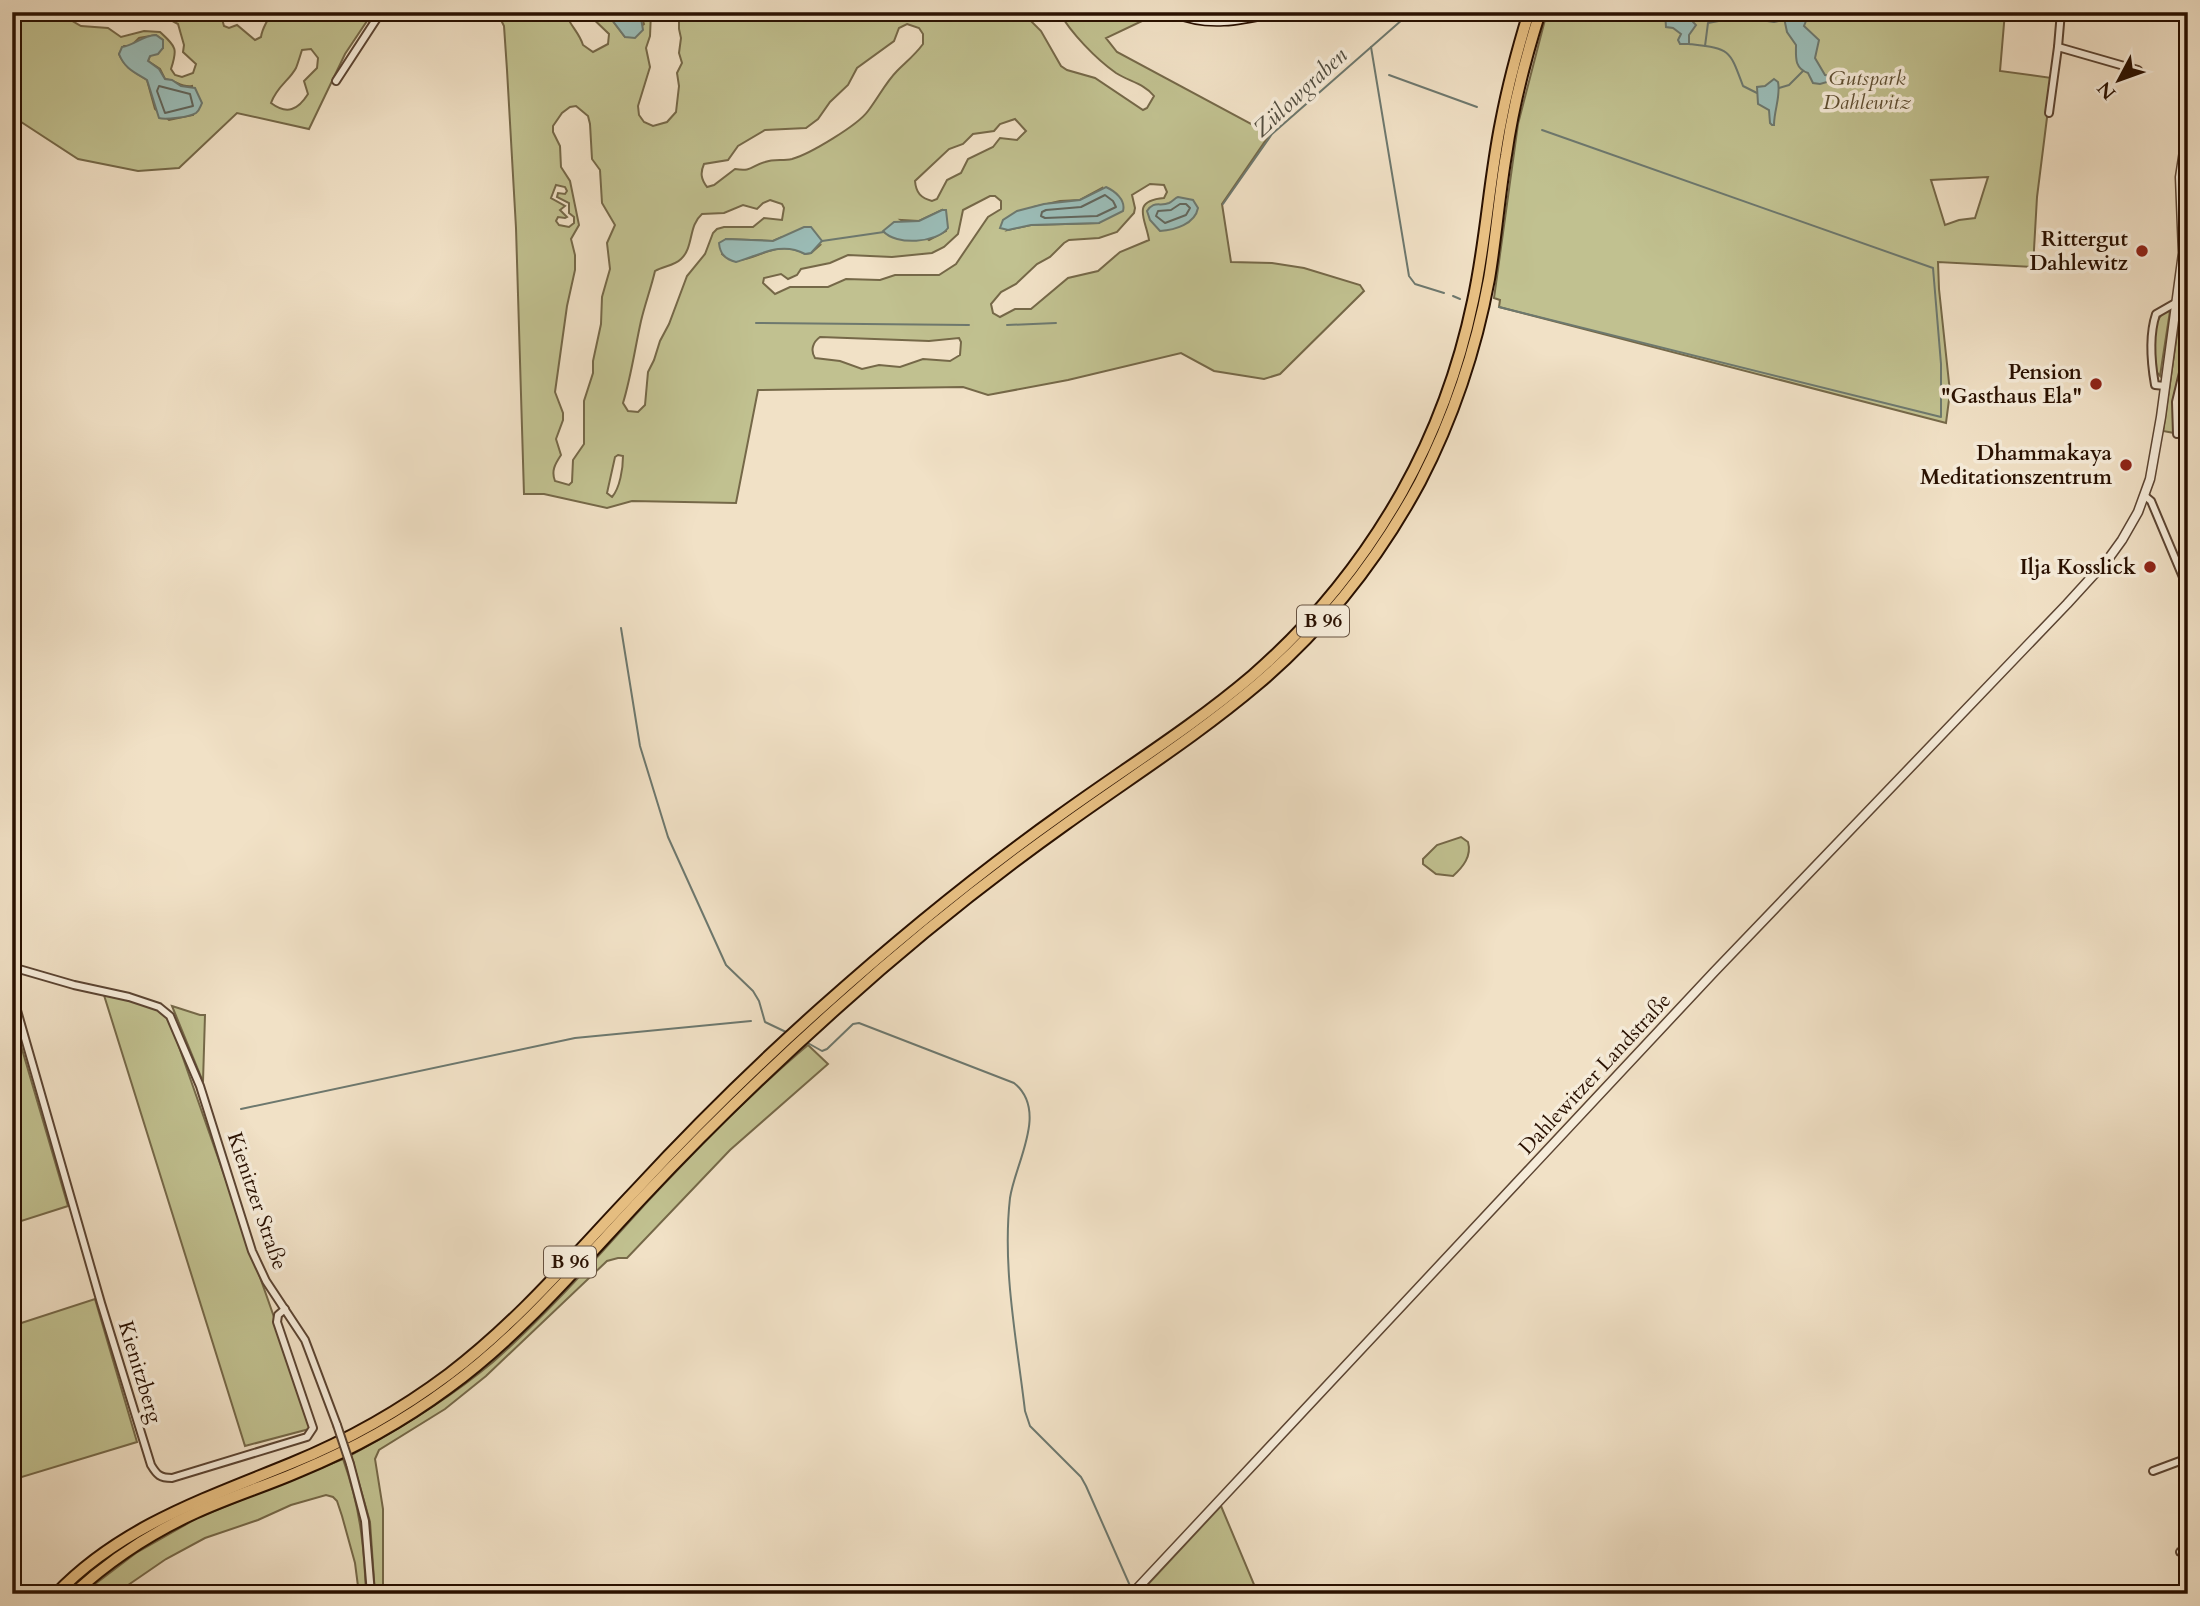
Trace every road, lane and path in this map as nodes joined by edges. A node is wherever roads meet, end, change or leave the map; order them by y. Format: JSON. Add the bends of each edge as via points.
{"nodes":[{"id":1,"x":380,"y":12,"type":"edge"},
{"id":2,"x":1174,"y":12,"type":"edge"},
{"id":3,"x":1274,"y":12,"type":"edge"},
{"id":4,"x":1529,"y":12,"type":"edge"},
{"id":5,"x":1541,"y":12,"type":"edge"},
{"id":6,"x":2061,"y":12,"type":"edge"},
{"id":7,"x":2058,"y":47,"type":"junction"},
{"id":8,"x":2138,"y":70,"type":"dead end"},
{"id":9,"x":336,"y":80,"type":"dead end"},
{"id":10,"x":2049,"y":113,"type":"dead end"},
{"id":11,"x":2188,"y":125,"type":"edge"},
{"id":12,"x":2185,"y":253,"type":"edge"},
{"id":13,"x":2177,"y":302,"type":"junction"},
{"id":14,"x":2188,"y":352,"type":"edge"},
{"id":15,"x":2165,"y":386,"type":"junction"},
{"id":16,"x":2177,"y":435,"type":"dead end"},
{"id":17,"x":2145,"y":496,"type":"junction"},
{"id":18,"x":2187,"y":587,"type":"edge"},
{"id":19,"x":12,"y":967,"type":"edge"},
{"id":20,"x":12,"y":992,"type":"edge"},
{"id":21,"x":805,"y":1029,"type":"junction"},
{"id":22,"x":790,"y":1043,"type":"junction"},
{"id":23,"x":285,"y":1309,"type":"junction"},
{"id":24,"x":2188,"y":1458,"type":"edge"},
{"id":25,"x":2153,"y":1471,"type":"dead end"},
{"id":26,"x":2188,"y":1549,"type":"edge"},
{"id":27,"x":2180,"y":1552,"type":"dead end"},
{"id":28,"x":56,"y":1594,"type":"edge"},
{"id":29,"x":73,"y":1594,"type":"edge"},
{"id":30,"x":371,"y":1594,"type":"edge"},
{"id":31,"x":1132,"y":1594,"type":"edge"}],
"edges":[{"from":1,"to":9,"type":"street"},
{"from":2,"to":3,"type":"main road","via":[[1209,21]]},
{"from":4,"to":21,"type":"highway","number":"B 96","via":[[1500,124],[1478,278],[1460,354],[1420,458],[1364,552],[1310,620],[1252,676],[971,882],[898,941]]},
{"from":5,"to":21,"type":"highway","number":"B 96","via":[[1511,122],[1490,273],[1471,356],[1430,462],[1371,561],[1315,629],[1261,681],[979,889]]},
{"from":6,"to":7,"type":"street"},
{"from":7,"to":8,"type":"street"},
{"from":7,"to":10,"type":"street"},
{"from":11,"to":12,"type":"street","name":"Dahlewitzer Landstraße","via":[[2180,177]]},
{"from":12,"to":13,"type":"street","name":"Dahlewitzer Landstraße"},
{"from":13,"to":15,"type":"street","name":"Dahlewitzer Landstraße"},
{"from":13,"to":15,"type":"street","via":[[2156,314],[2153,323],[2155,385]]},
{"from":14,"to":16,"type":"street","via":[[2176,402]]},
{"from":15,"to":17,"type":"street","name":"Dahlewitzer Landstraße"},
{"from":17,"to":18,"type":"street"},
{"from":17,"to":31,"type":"street","name":"Dahlewitzer Landstraße","via":[[2122,540],[2088,581],[1714,972]]},
{"from":19,"to":23,"type":"street","name":"Kienitzer Straße","via":[[111,992],[159,1007],[170,1016],[200,1086],[252,1251]]},
{"from":20,"to":23,"type":"street","name":"Kienitzberg","via":[[101,1303],[157,1475],[172,1478],[311,1434],[313,1428],[277,1322]]},
{"from":21,"to":22,"type":"highway","number":"B 96"},
{"from":22,"to":28,"type":"highway","number":"B 96","via":[[696,1126],[516,1317],[448,1375],[357,1433],[146,1525],[89,1564]]},
{"from":22,"to":29,"type":"highway","number":"B 96","via":[[524,1324],[449,1388],[349,1449],[153,1534]]},
{"from":23,"to":30,"type":"street","name":"Kienitzer Straße","bridge":true,"via":[[311,1352],[350,1464],[365,1521]]},
{"from":24,"to":25,"type":"street"},
{"from":26,"to":27,"type":"street"}]}
